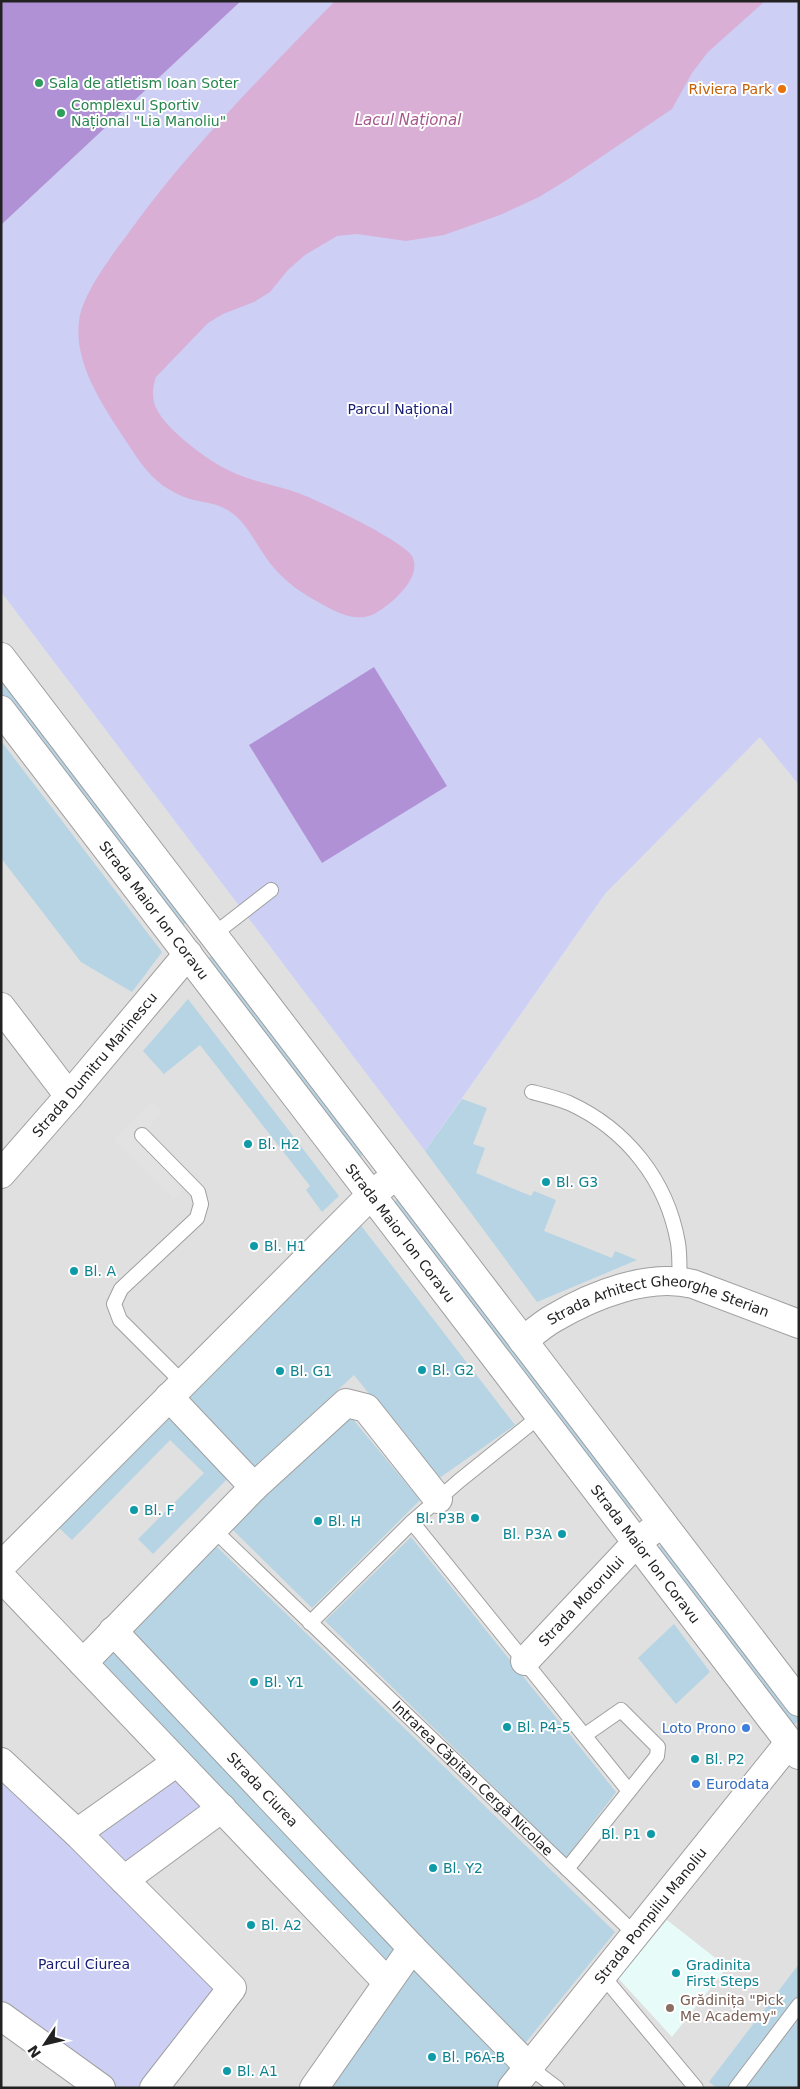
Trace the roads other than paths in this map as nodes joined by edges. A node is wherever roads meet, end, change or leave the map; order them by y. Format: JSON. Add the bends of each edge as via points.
{"nodes":[{"id":1,"x":4,"y":667,"type":"edge"},
{"id":2,"x":1,"y":710,"type":"edge"},
{"id":3,"x":271,"y":890,"type":"dead end"},
{"id":4,"x":213,"y":935,"type":"junction"},
{"id":5,"x":188,"y":954,"type":"junction"},
{"id":6,"x":1,"y":1007,"type":"edge"},
{"id":7,"x":532,"y":1092,"type":"dead end"},
{"id":8,"x":70,"y":1096,"type":"junction"},
{"id":9,"x":142,"y":1135,"type":"dead end"},
{"id":10,"x":1,"y":1174,"type":"edge"},
{"id":11,"x":396,"y":1175,"type":"junction"},
{"id":12,"x":371,"y":1194,"type":"junction"},
{"id":13,"x":680,"y":1281,"type":"junction"},
{"id":14,"x":799,"y":1324,"type":"edge"},
{"id":15,"x":523,"y":1341,"type":"junction"},
{"id":16,"x":176,"y":1390,"type":"junction"},
{"id":17,"x":540,"y":1416,"type":"junction"},
{"id":18,"x":254,"y":1487,"type":"junction"},
{"id":19,"x":438,"y":1499,"type":"junction"},
{"id":20,"x":412,"y":1522,"type":"junction"},
{"id":21,"x":662,"y":1523,"type":"junction"},
{"id":22,"x":213,"y":1529,"type":"junction"},
{"id":23,"x":636,"y":1543,"type":"junction"},
{"id":24,"x":1,"y":1566,"type":"edge"},
{"id":25,"x":1,"y":1577,"type":"edge"},
{"id":26,"x":310,"y":1623,"type":"junction"},
{"id":27,"x":113,"y":1631,"type":"junction"},
{"id":28,"x":525,"y":1661,"type":"junction"},
{"id":29,"x":83,"y":1663,"type":"junction"},
{"id":30,"x":799,"y":1702,"type":"edge"},
{"id":31,"x":585,"y":1736,"type":"junction"},
{"id":32,"x":796,"y":1745,"type":"edge"},
{"id":33,"x":1,"y":1762,"type":"edge"},
{"id":34,"x":177,"y":1762,"type":"junction"},
{"id":35,"x":629,"y":1791,"type":"junction"},
{"id":36,"x":222,"y":1808,"type":"junction"},
{"id":37,"x":76,"y":1833,"type":"junction"},
{"id":38,"x":567,"y":1869,"type":"junction"},
{"id":39,"x":124,"y":1880,"type":"junction"},
{"id":40,"x":635,"y":1934,"type":"junction"},
{"id":41,"x":412,"y":1948,"type":"junction"},
{"id":42,"x":602,"y":1975,"type":"junction"},
{"id":43,"x":387,"y":1982,"type":"junction"},
{"id":44,"x":799,"y":2005,"type":"edge"},
{"id":45,"x":1,"y":2016,"type":"edge"},
{"id":46,"x":528,"y":2066,"type":"junction"},
{"id":47,"x":70,"y":2079,"type":"edge"},
{"id":48,"x":101,"y":2088,"type":"edge"},
{"id":49,"x":154,"y":2088,"type":"edge"},
{"id":50,"x":314,"y":2088,"type":"edge"},
{"id":51,"x":512,"y":2088,"type":"edge"},
{"id":52,"x":556,"y":2088,"type":"edge"},
{"id":53,"x":696,"y":2088,"type":"edge"},
{"id":54,"x":736,"y":2088,"type":"edge"}],
"edges":[{"from":1,"to":4,"type":"street"},
{"from":2,"to":5,"type":"street","name":"Strada Maior Ion Coravu"},
{"from":3,"to":4,"type":"lane"},
{"from":4,"to":5,"type":"street","name":"Strada Dumitru Marinescu"},
{"from":4,"to":11,"type":"street"},
{"from":5,"to":8,"type":"street","name":"Strada Dumitru Marinescu"},
{"from":5,"to":12,"type":"street","name":"Strada Maior Ion Coravu"},
{"from":6,"to":8,"type":"street"},
{"from":7,"to":13,"type":"lane","via":[[568,1102],[601,1120],[629,1144],[652,1174],[669,1208],[678,1244]]},
{"from":8,"to":10,"type":"street","name":"Strada Dumitru Marinescu"},
{"from":9,"to":16,"type":"lane","via":[[198,1192],[201,1204],[197,1218],[120,1289],[114,1304],[120,1320]]},
{"from":11,"to":12,"type":"street"},
{"from":11,"to":15,"type":"street"},
{"from":12,"to":16,"type":"street"},
{"from":12,"to":17,"type":"street","name":"Strada Maior Ion Coravu"},
{"from":13,"to":14,"type":"street","name":"Strada Arhitect Gheorghe Sterian"},
{"from":13,"to":15,"type":"street","name":"Strada Arhitect Gheorghe Sterian","via":[[635,1286],[578,1305],[552,1319]]},
{"from":15,"to":21,"type":"street"},
{"from":16,"to":18,"type":"street"},
{"from":16,"to":24,"type":"street"},
{"from":17,"to":19,"type":"lane"},
{"from":17,"to":23,"type":"street","name":"Strada Maior Ion Coravu"},
{"from":18,"to":19,"type":"street","via":[[346,1403],[366,1408]]},
{"from":18,"to":22,"type":"street"},
{"from":19,"to":20,"type":"lane"},
{"from":20,"to":26,"type":"lane"},
{"from":20,"to":28,"type":"lane"},
{"from":21,"to":23,"type":"street","name":"Strada Motorului"},
{"from":21,"to":30,"type":"street"},
{"from":22,"to":26,"type":"lane","name":"Intrarea Căpitan Cergă Nicolae"},
{"from":22,"to":27,"type":"street"},
{"from":23,"to":28,"type":"street","name":"Strada Motorului"},
{"from":23,"to":32,"type":"street","name":"Strada Maior Ion Coravu"},
{"from":25,"to":29,"type":"street"},
{"from":26,"to":38,"type":"lane","name":"Intrarea Căpitan Cergă Nicolae"},
{"from":27,"to":29,"type":"street"},
{"from":27,"to":41,"type":"street","name":"Strada Ciurea"},
{"from":28,"to":31,"type":"lane"},
{"from":29,"to":34,"type":"street"},
{"from":31,"to":35,"type":"lane"},
{"from":31,"to":35,"type":"lane","via":[[621,1710],[658,1748],[657,1756]]},
{"from":32,"to":40,"type":"street","name":"Strada Pompiliu Manoliu"},
{"from":33,"to":37,"type":"street"},
{"from":34,"to":36,"type":"street"},
{"from":34,"to":37,"type":"street"},
{"from":35,"to":38,"type":"lane"},
{"from":36,"to":39,"type":"street"},
{"from":36,"to":43,"type":"street"},
{"from":37,"to":39,"type":"street"},
{"from":38,"to":40,"type":"lane","name":"Intrarea Căpitan Cergă Nicolae"},
{"from":39,"to":49,"type":"street","via":[[232,1988]]},
{"from":40,"to":42,"type":"street","name":"Strada Pompiliu Manoliu"},
{"from":41,"to":43,"type":"street"},
{"from":41,"to":46,"type":"street","name":"Strada Ciurea"},
{"from":42,"to":46,"type":"street","name":"Strada Pompiliu Manoliu"},
{"from":42,"to":53,"type":"lane"},
{"from":43,"to":50,"type":"street"},
{"from":44,"to":54,"type":"lane"},
{"from":45,"to":47,"type":"street"},
{"from":46,"to":51,"type":"street","name":"Strada Pompiliu Manoliu"},
{"from":46,"to":52,"type":"lane"},
{"from":47,"to":48,"type":"street"}]}
